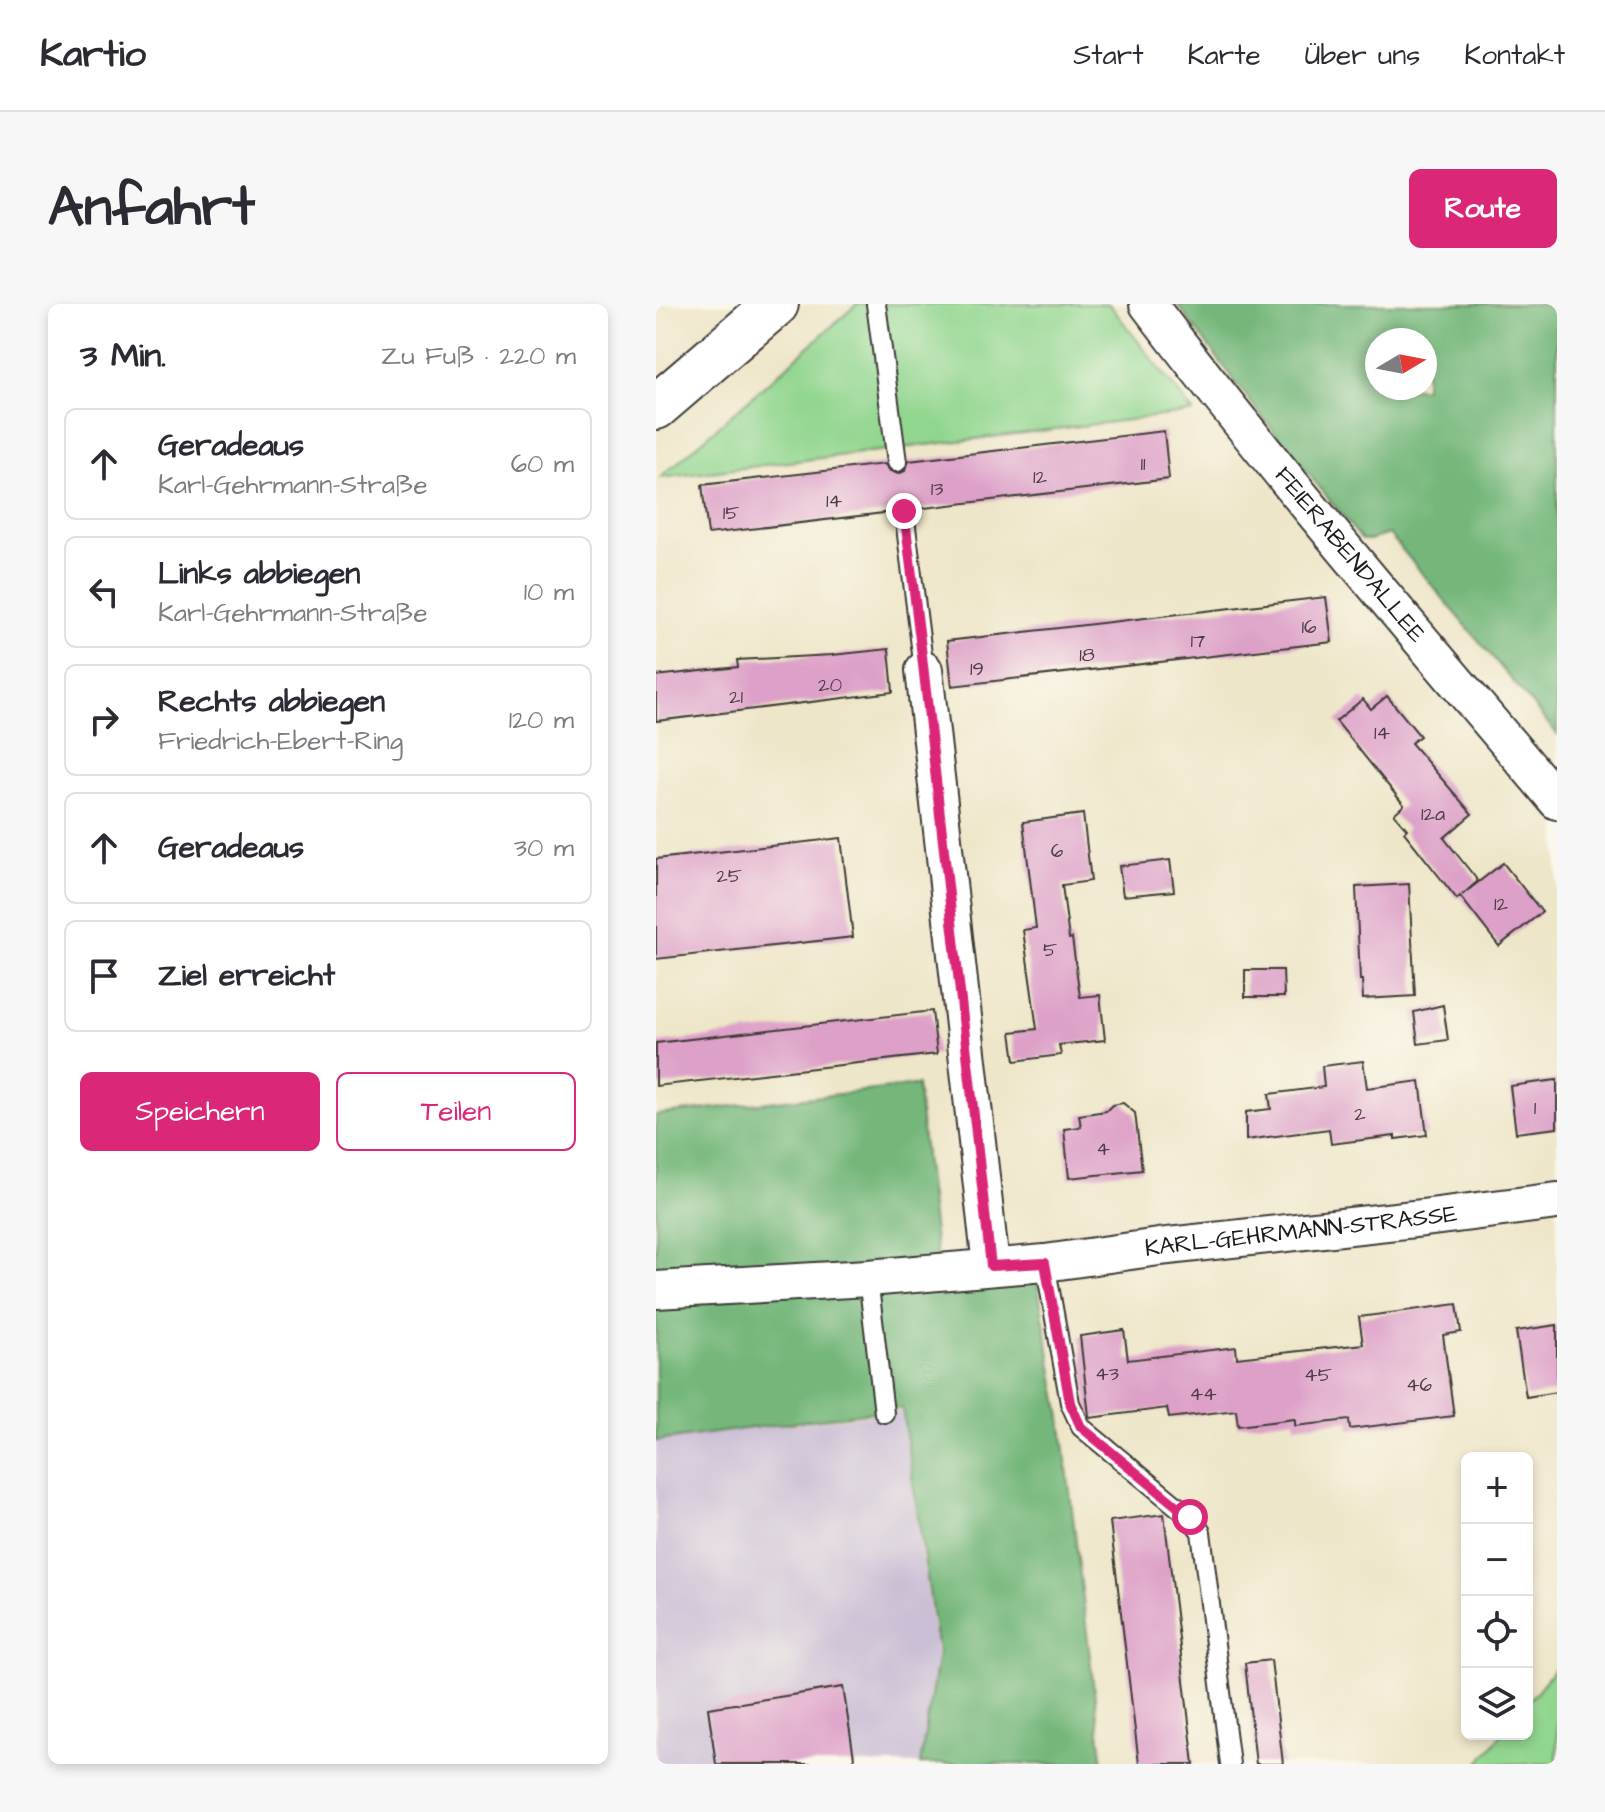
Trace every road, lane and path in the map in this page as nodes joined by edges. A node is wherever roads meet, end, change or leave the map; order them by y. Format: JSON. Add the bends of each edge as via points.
{"nodes":[{"id":1,"x":776,"y":304,"type":"edge"},
{"id":2,"x":876,"y":304,"type":"edge"},
{"id":3,"x":1148,"y":304,"type":"edge"},
{"id":4,"x":656,"y":407,"type":"edge"},
{"id":5,"x":897,"y":462,"type":"dead end"},
{"id":6,"x":904,"y":511,"type":"dead end"},
{"id":7,"x":924,"y":670,"type":"joint"},
{"id":8,"x":1557,"y":801,"type":"edge"},
{"id":9,"x":1557,"y":1201,"type":"edge"},
{"id":10,"x":1045,"y":1263,"type":"junction"},
{"id":11,"x":991,"y":1266,"type":"junction"},
{"id":12,"x":868,"y":1278,"type":"junction"},
{"id":13,"x":656,"y":1290,"type":"edge"},
{"id":14,"x":884,"y":1413,"type":"dead end"},
{"id":15,"x":1230,"y":1764,"type":"edge"}],
"edges":[{"from":1,"to":4,"type":"main road"},
{"from":2,"to":5,"type":"lane"},
{"from":3,"to":8,"type":"street","name":"FEIERABENDALLEE","via":[[1350,557]]},
{"from":6,"to":7,"type":"lane"},
{"from":7,"to":11,"type":"street"},
{"from":9,"to":10,"type":"street","name":"KARL-GEHRMANN-STRASSE"},
{"from":10,"to":11,"type":"street","name":"KARL-GEHRMANN-STRASSE"},
{"from":10,"to":15,"type":"lane","via":[[1070,1403],[1081,1427],[1190,1517],[1201,1532]]},
{"from":11,"to":12,"type":"street","name":"KARL-GEHRMANN-STRASSE"},
{"from":12,"to":13,"type":"street","name":"KARL-GEHRMANN-STRASSE"},
{"from":12,"to":14,"type":"lane"}]}
